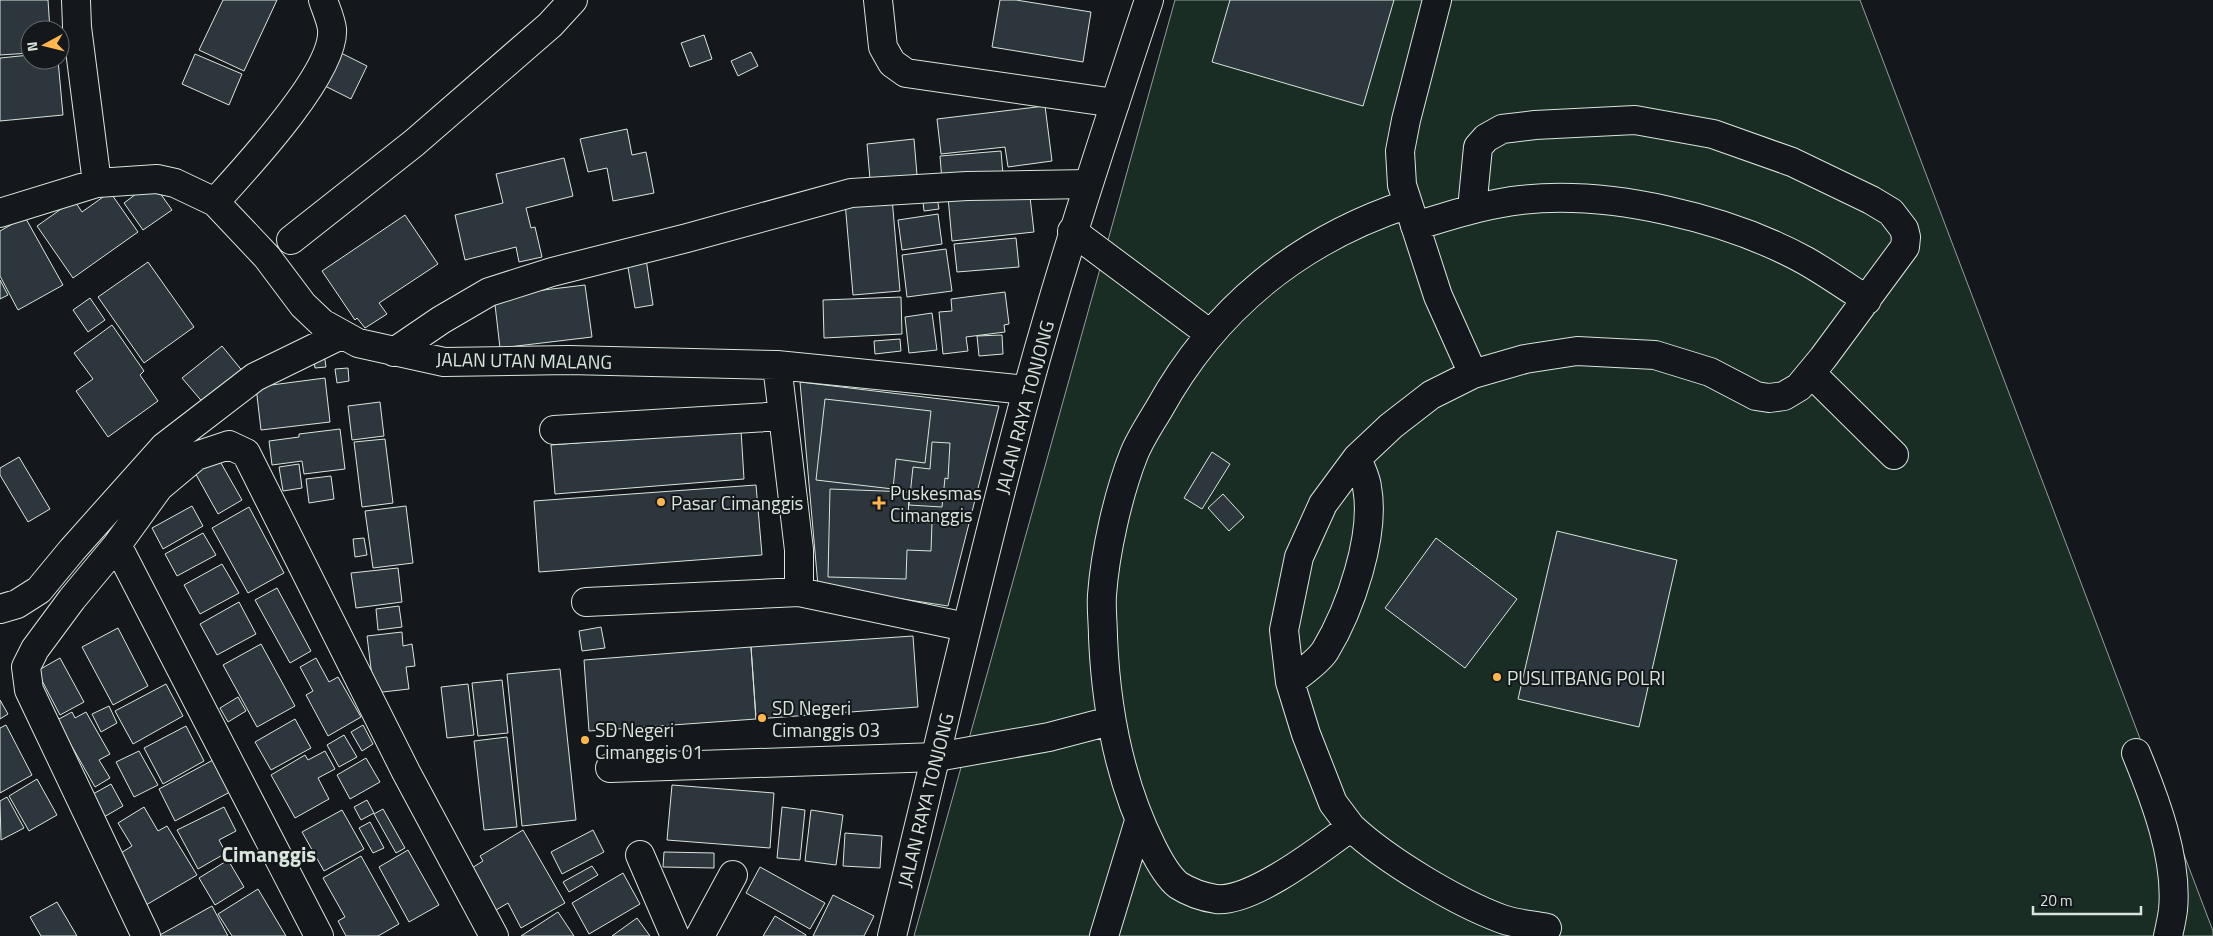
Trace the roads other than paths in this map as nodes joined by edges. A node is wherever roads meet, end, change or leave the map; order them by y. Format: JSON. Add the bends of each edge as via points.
{"nodes":[{"id":1,"x":76,"y":0,"type":"edge"},
{"id":2,"x":323,"y":0,"type":"edge"},
{"id":3,"x":573,"y":0,"type":"edge"},
{"id":4,"x":878,"y":0,"type":"edge"},
{"id":5,"x":1148,"y":0,"type":"edge"},
{"id":6,"x":1437,"y":0,"type":"edge"},
{"id":7,"x":1115,"y":103,"type":"junction"},
{"id":8,"x":97,"y":183,"type":"junction"},
{"id":9,"x":1088,"y":184,"type":"junction"},
{"id":10,"x":215,"y":202,"type":"junction"},
{"id":11,"x":1472,"y":209,"type":"junction"},
{"id":12,"x":0,"y":213,"type":"edge"},
{"id":13,"x":1411,"y":215,"type":"junction"},
{"id":14,"x":1072,"y":231,"type":"junction"},
{"id":15,"x":291,"y":240,"type":"dead end"},
{"id":16,"x":1867,"y":300,"type":"junction"},
{"id":17,"x":1210,"y":334,"type":"junction"},
{"id":18,"x":341,"y":335,"type":"junction"},
{"id":19,"x":394,"y":352,"type":"junction"},
{"id":20,"x":777,"y":365,"type":"junction"},
{"id":21,"x":1811,"y":373,"type":"junction"},
{"id":22,"x":1473,"y":374,"type":"junction"},
{"id":23,"x":1027,"y":390,"type":"junction"},
{"id":24,"x":783,"y":416,"type":"junction"},
{"id":25,"x":554,"y":430,"type":"dead end"},
{"id":26,"x":1894,"y":455,"type":"dead end"},
{"id":27,"x":1357,"y":458,"type":"junction"},
{"id":28,"x":117,"y":545,"type":"junction"},
{"id":29,"x":799,"y":592,"type":"junction"},
{"id":30,"x":586,"y":602,"type":"dead end"},
{"id":31,"x":0,"y":609,"type":"edge"},
{"id":32,"x":966,"y":627,"type":"junction"},
{"id":33,"x":1290,"y":682,"type":"junction"},
{"id":34,"x":1110,"y":721,"type":"junction"},
{"id":35,"x":2136,"y":753,"type":"dead end"},
{"id":36,"x":937,"y":757,"type":"junction"},
{"id":37,"x":610,"y":768,"type":"dead end"},
{"id":38,"x":1139,"y":821,"type":"junction"},
{"id":39,"x":1351,"y":826,"type":"junction"},
{"id":40,"x":640,"y":855,"type":"dead end"},
{"id":41,"x":732,"y":875,"type":"dead end"},
{"id":42,"x":1547,"y":928,"type":"dead end"},
{"id":43,"x":146,"y":936,"type":"edge"},
{"id":44,"x":319,"y":936,"type":"edge"},
{"id":45,"x":494,"y":936,"type":"edge"},
{"id":46,"x":675,"y":936,"type":"edge"},
{"id":47,"x":700,"y":936,"type":"edge"},
{"id":48,"x":892,"y":936,"type":"edge"},
{"id":49,"x":1104,"y":936,"type":"edge"},
{"id":50,"x":2168,"y":936,"type":"edge"}],
"edges":[{"from":1,"to":8,"type":"street"},
{"from":2,"to":10,"type":"street","via":[[332,30],[325,61],[285,122]]},
{"from":3,"to":15,"type":"street","via":[[414,143]]},
{"from":4,"to":7,"type":"street","via":[[883,47],[892,63],[906,72]]},
{"from":5,"to":7,"type":"street","name":"JALAN RAYA TONJONG"},
{"from":6,"to":13,"type":"street","via":[[1400,151],[1402,185]]},
{"from":7,"to":9,"type":"street","name":"JALAN RAYA TONJONG"},
{"from":8,"to":10,"type":"street","name":"JALAN UTAN MALANG","via":[[157,179],[175,183]]},
{"from":8,"to":12,"type":"street","name":"JALAN UTAN MALANG"},
{"from":9,"to":14,"type":"street","name":"JALAN RAYA TONJONG"},
{"from":9,"to":19,"type":"street","via":[[851,192],[552,272],[489,292]]},
{"from":10,"to":18,"type":"street","name":"JALAN UTAN MALANG","via":[[267,257],[303,305]]},
{"from":11,"to":13,"type":"street"},
{"from":11,"to":16,"type":"street","via":[[1522,200],[1586,199],[1652,208],[1704,220],[1762,241],[1806,261]]},
{"from":11,"to":16,"type":"street","via":[[1478,147],[1502,129],[1635,120],[1713,134],[1792,162],[1891,212],[1904,229],[1905,247]]},
{"from":13,"to":17,"type":"street","via":[[1380,213],[1337,232],[1264,281]]},
{"from":13,"to":22,"type":"street","via":[[1438,296]]},
{"from":14,"to":17,"type":"street"},
{"from":14,"to":23,"type":"street","name":"JALAN RAYA TONJONG"},
{"from":16,"to":21,"type":"street"},
{"from":17,"to":34,"type":"street","via":[[1170,389],[1134,453],[1112,527],[1102,596]]},
{"from":18,"to":19,"type":"street","name":"JALAN UTAN MALANG"},
{"from":18,"to":31,"type":"street","via":[[255,377],[164,447],[39,590],[17,604]]},
{"from":19,"to":20,"type":"street","name":"JALAN UTAN MALANG","via":[[444,362],[569,360]]},
{"from":20,"to":23,"type":"street","name":"JALAN UTAN MALANG"},
{"from":20,"to":24,"type":"street"},
{"from":21,"to":22,"type":"street","via":[[1799,387],[1784,396],[1769,398],[1750,393],[1710,372],[1655,355],[1577,351],[1525,359]]},
{"from":21,"to":26,"type":"street"},
{"from":22,"to":27,"type":"street","via":[[1431,395]]},
{"from":23,"to":32,"type":"street","name":"JALAN RAYA TONJONG"},
{"from":24,"to":25,"type":"street"},
{"from":24,"to":29,"type":"street","via":[[799,550]]},
{"from":27,"to":33,"type":"street","via":[[1324,504],[1299,557],[1284,630]]},
{"from":27,"to":33,"type":"street","via":[[1367,485],[1369,511],[1364,558],[1324,653]]},
{"from":28,"to":43,"type":"street","via":[[72,599],[35,649],[26,667],[29,690]]},
{"from":28,"to":44,"type":"street"},
{"from":28,"to":45,"type":"street","via":[[159,487],[196,456],[229,445],[246,453],[406,772]]},
{"from":29,"to":30,"type":"street"},
{"from":29,"to":32,"type":"street"},
{"from":32,"to":36,"type":"street","name":"JALAN RAYA TONJONG"},
{"from":33,"to":39,"type":"street","via":[[1330,796]]},
{"from":34,"to":36,"type":"street","via":[[1050,737]]},
{"from":34,"to":38,"type":"street"},
{"from":35,"to":50,"type":"street","via":[[2157,804],[2171,866],[2173,909]]},
{"from":36,"to":37,"type":"street"},
{"from":36,"to":48,"type":"street","name":"JALAN RAYA TONJONG"},
{"from":38,"to":39,"type":"street","via":[[1157,858],[1176,883],[1194,894],[1218,899],[1260,887]]},
{"from":38,"to":49,"type":"street"},
{"from":39,"to":42,"type":"street","via":[[1364,839],[1444,891],[1503,919]]},
{"from":40,"to":46,"type":"street"},
{"from":41,"to":47,"type":"street"}]}
